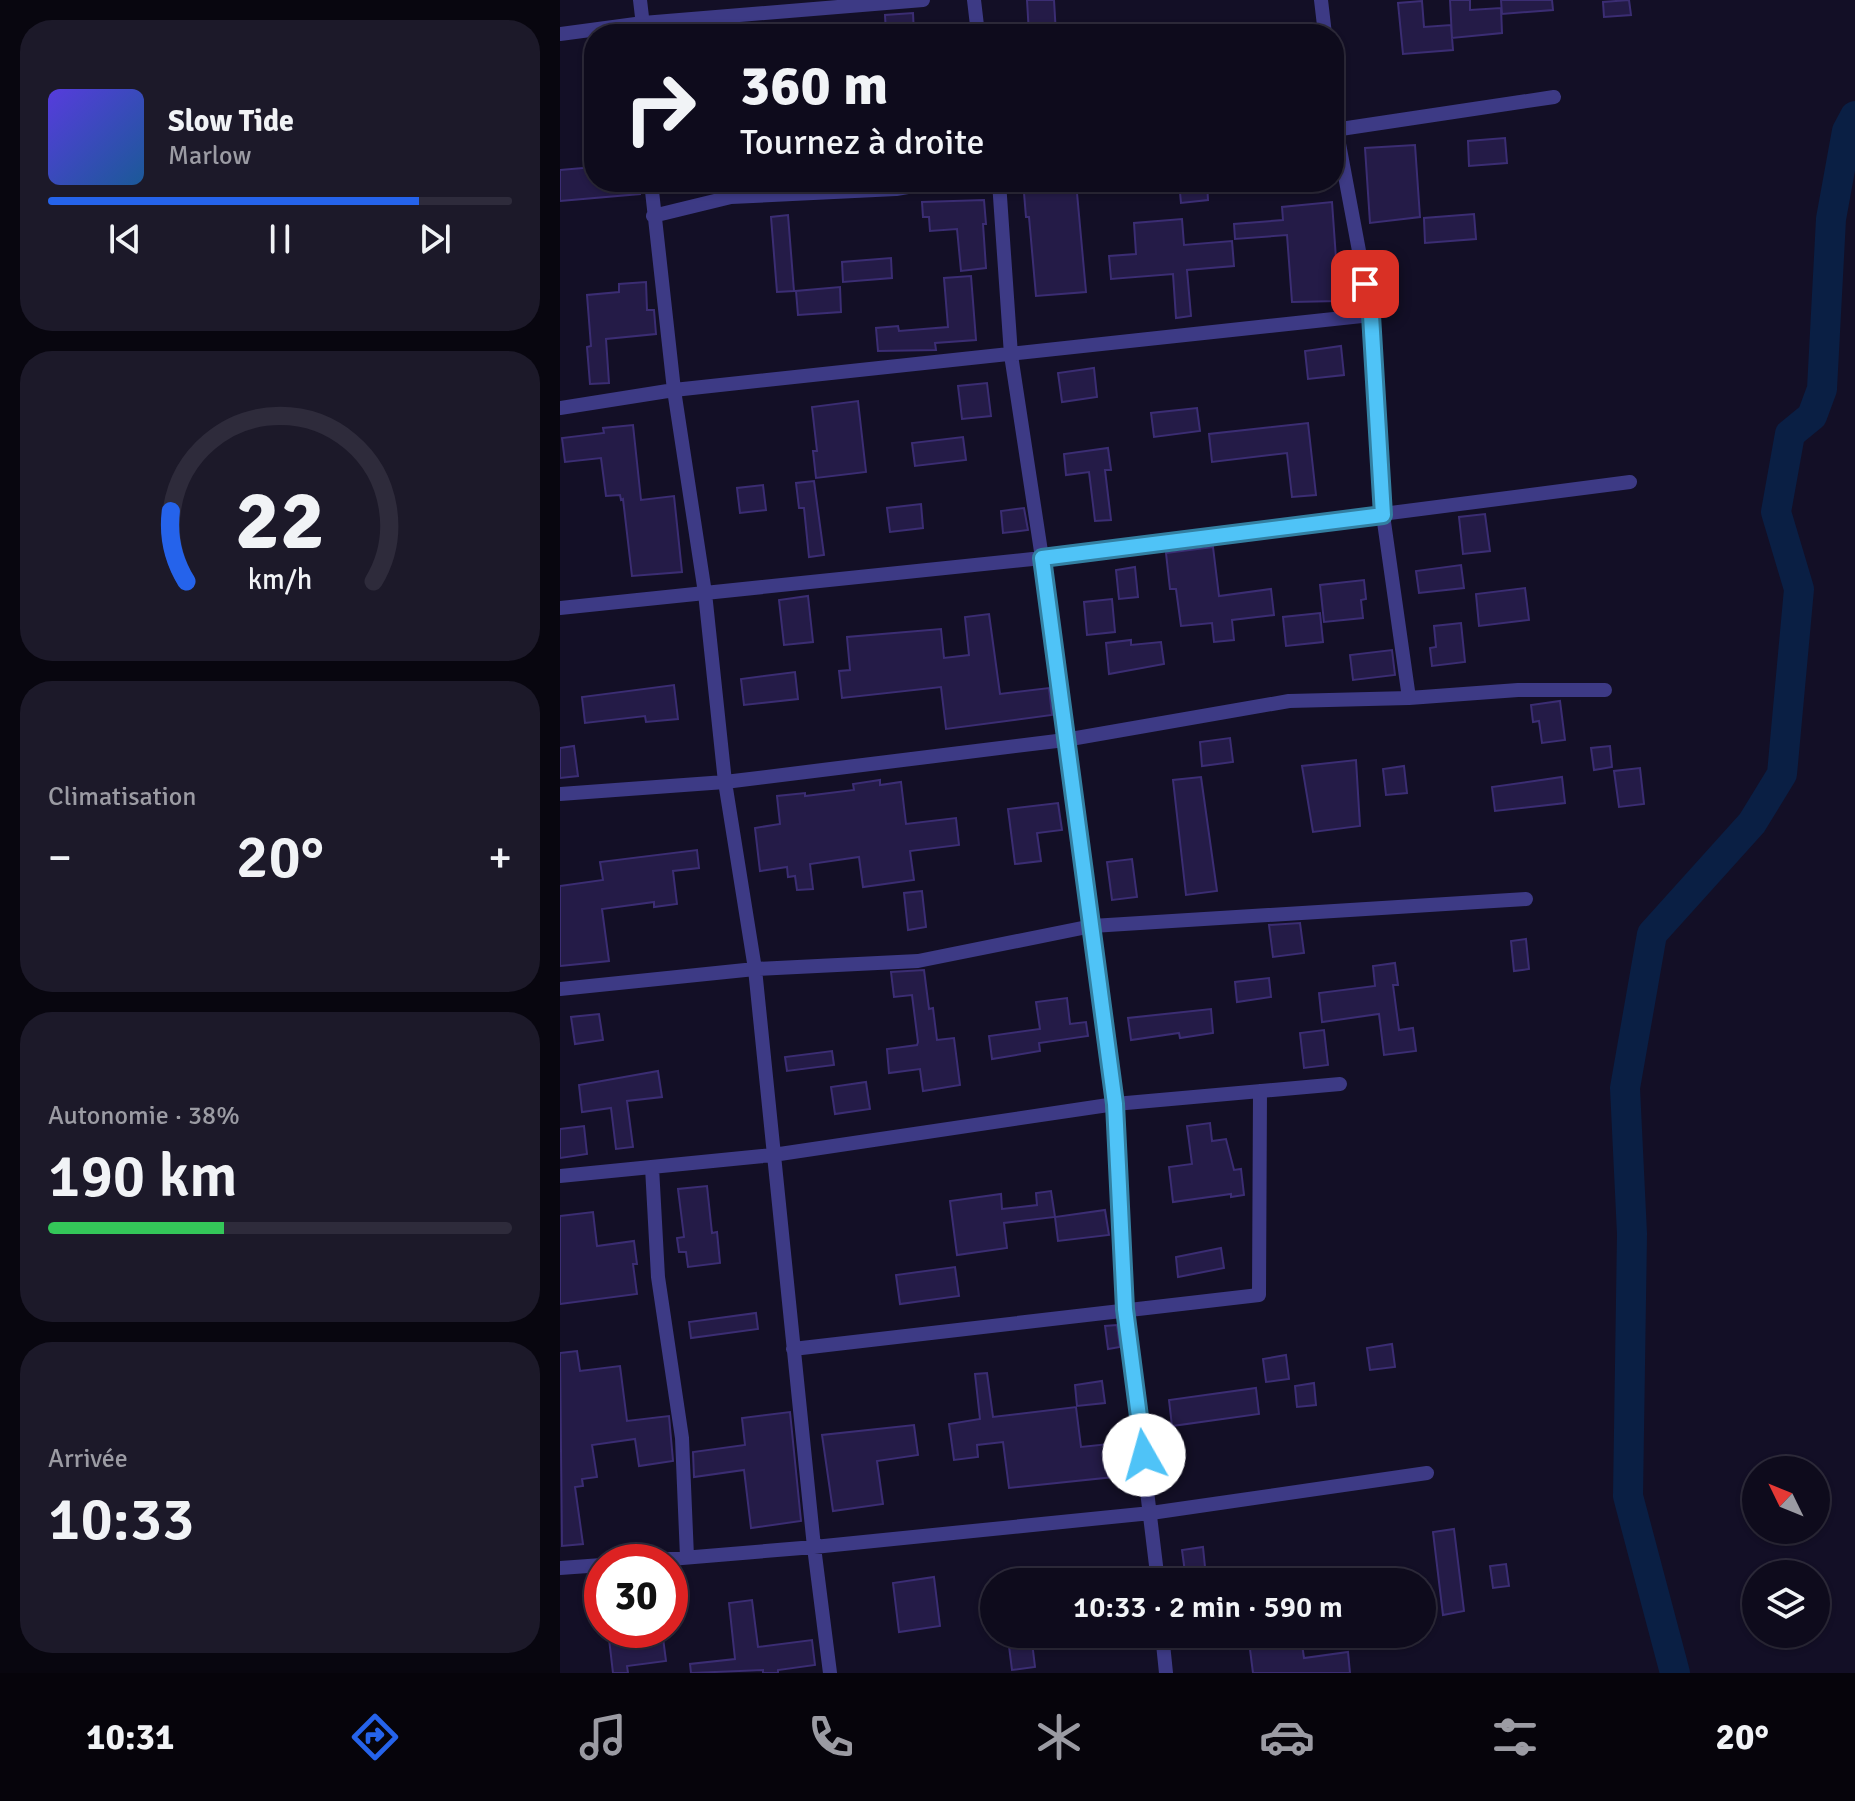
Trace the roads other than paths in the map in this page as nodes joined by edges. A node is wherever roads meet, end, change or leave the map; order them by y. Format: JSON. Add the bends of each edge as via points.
{"nodes":[{"id":1,"x":640,"y":0,"type":"edge"},
{"id":2,"x":923,"y":0,"type":"edge"},
{"id":3,"x":974,"y":0,"type":"edge"},
{"id":4,"x":1321,"y":0,"type":"edge"},
{"id":5,"x":642,"y":24,"type":"edge"},
{"id":6,"x":691,"y":24,"type":"edge"},
{"id":7,"x":977,"y":24,"type":"edge"},
{"id":8,"x":1324,"y":24,"type":"edge"},
{"id":9,"x":584,"y":33,"type":"edge"},
{"id":10,"x":560,"y":34,"type":"edge"},
{"id":11,"x":1554,"y":97,"type":"dead end"},
{"id":12,"x":1344,"y":125,"type":"edge"},
{"id":13,"x":1344,"y":177,"type":"edge"},
{"id":14,"x":652,"y":192,"type":"edge"},
{"id":15,"x":834,"y":192,"type":"edge"},
{"id":16,"x":1000,"y":192,"type":"edge"},
{"id":17,"x":653,"y":216,"type":"junction"},
{"id":18,"x":1371,"y":315,"type":"junction"},
{"id":19,"x":1011,"y":355,"type":"junction"},
{"id":20,"x":674,"y":390,"type":"junction"},
{"id":21,"x":560,"y":408,"type":"edge"},
{"id":22,"x":1630,"y":482,"type":"dead end"},
{"id":23,"x":1383,"y":515,"type":"junction"},
{"id":24,"x":1042,"y":558,"type":"junction"},
{"id":25,"x":705,"y":593,"type":"junction"},
{"id":26,"x":560,"y":608,"type":"edge"},
{"id":27,"x":1605,"y":690,"type":"dead end"},
{"id":28,"x":1409,"y":698,"type":"junction"},
{"id":29,"x":1065,"y":740,"type":"junction"},
{"id":30,"x":725,"y":782,"type":"junction"},
{"id":31,"x":560,"y":794,"type":"edge"},
{"id":32,"x":1526,"y":899,"type":"dead end"},
{"id":33,"x":1092,"y":926,"type":"junction"},
{"id":34,"x":755,"y":969,"type":"junction"},
{"id":35,"x":560,"y":989,"type":"edge"},
{"id":36,"x":1340,"y":1084,"type":"dead end"},
{"id":37,"x":1260,"y":1091,"type":"junction"},
{"id":38,"x":1115,"y":1104,"type":"junction"},
{"id":39,"x":773,"y":1155,"type":"junction"},
{"id":40,"x":652,"y":1167,"type":"junction"},
{"id":41,"x":560,"y":1176,"type":"edge"},
{"id":42,"x":1125,"y":1309,"type":"junction"},
{"id":43,"x":793,"y":1349,"type":"junction"},
{"id":44,"x":1427,"y":1473,"type":"dead end"},
{"id":45,"x":1151,"y":1513,"type":"junction"},
{"id":46,"x":686,"y":1544,"type":"edge"},
{"id":47,"x":814,"y":1547,"type":"junction"},
{"id":48,"x":688,"y":1557,"type":"edge"},
{"id":49,"x":584,"y":1566,"type":"edge"},
{"id":50,"x":560,"y":1568,"type":"edge"},
{"id":51,"x":1157,"y":1568,"type":"edge"},
{"id":52,"x":1163,"y":1648,"type":"edge"},
{"id":53,"x":830,"y":1673,"type":"edge"},
{"id":54,"x":1166,"y":1673,"type":"edge"}],
"edges":[{"from":1,"to":5,"type":"street"},
{"from":2,"to":6,"type":"street"},
{"from":3,"to":7,"type":"street"},
{"from":4,"to":8,"type":"street"},
{"from":9,"to":10,"type":"street"},
{"from":11,"to":12,"type":"street"},
{"from":13,"to":18,"type":"street"},
{"from":14,"to":17,"type":"street"},
{"from":15,"to":17,"type":"street","via":[[731,197]]},
{"from":16,"to":19,"type":"street"},
{"from":17,"to":20,"type":"street"},
{"from":18,"to":19,"type":"street"},
{"from":18,"to":23,"type":"street"},
{"from":19,"to":20,"type":"street"},
{"from":19,"to":24,"type":"street"},
{"from":20,"to":21,"type":"street"},
{"from":20,"to":25,"type":"street"},
{"from":22,"to":23,"type":"street"},
{"from":23,"to":24,"type":"street"},
{"from":23,"to":28,"type":"street"},
{"from":24,"to":25,"type":"street"},
{"from":24,"to":29,"type":"street"},
{"from":25,"to":26,"type":"street"},
{"from":25,"to":30,"type":"street"},
{"from":27,"to":28,"type":"street"},
{"from":28,"to":29,"type":"street","via":[[1289,701]]},
{"from":29,"to":30,"type":"street"},
{"from":29,"to":33,"type":"street"},
{"from":30,"to":31,"type":"street"},
{"from":30,"to":34,"type":"street"},
{"from":32,"to":33,"type":"street"},
{"from":33,"to":34,"type":"street","via":[[918,961]]},
{"from":33,"to":38,"type":"street"},
{"from":34,"to":35,"type":"street"},
{"from":34,"to":39,"type":"street"},
{"from":36,"to":37,"type":"street"},
{"from":37,"to":38,"type":"street"},
{"from":37,"to":42,"type":"street","via":[[1259,1295]]},
{"from":38,"to":39,"type":"street"},
{"from":38,"to":42,"type":"street"},
{"from":39,"to":40,"type":"street"},
{"from":39,"to":43,"type":"street"},
{"from":40,"to":41,"type":"street"},
{"from":40,"to":46,"type":"street","via":[[658,1277],[682,1438]]},
{"from":42,"to":43,"type":"street"},
{"from":42,"to":45,"type":"street"},
{"from":43,"to":47,"type":"street"},
{"from":44,"to":45,"type":"street"},
{"from":45,"to":47,"type":"street"},
{"from":45,"to":51,"type":"street"},
{"from":47,"to":48,"type":"street"},
{"from":47,"to":53,"type":"street"},
{"from":49,"to":50,"type":"street"},
{"from":52,"to":54,"type":"street"}]}
